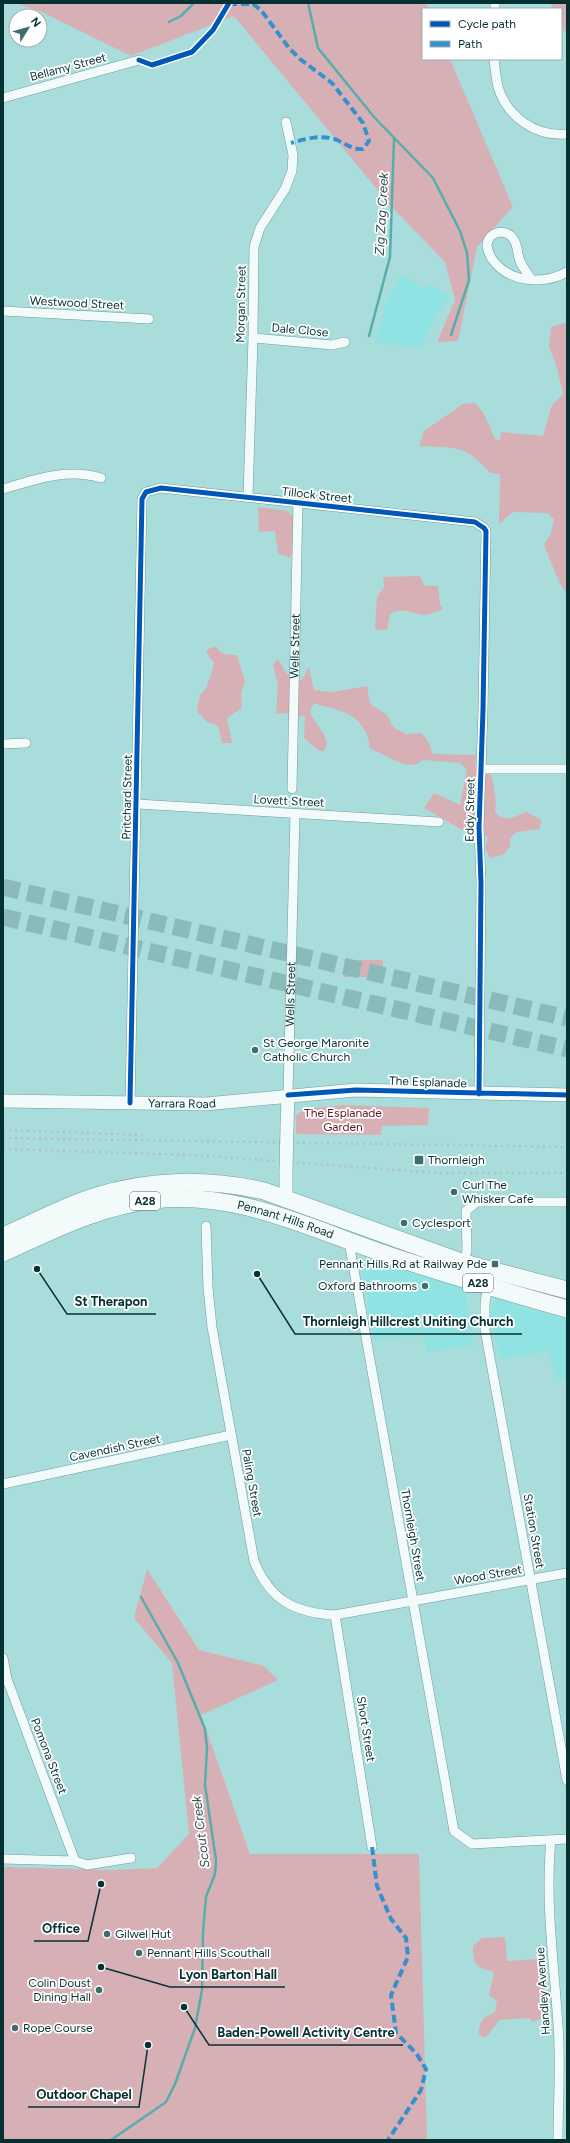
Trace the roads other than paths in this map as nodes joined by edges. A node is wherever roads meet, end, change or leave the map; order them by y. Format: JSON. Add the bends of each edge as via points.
{"nodes":[{"id":1,"x":139,"y":60,"type":"dead end"},
{"id":2,"x":494,"y":60,"type":"edge"},
{"id":3,"x":3,"y":98,"type":"edge"},
{"id":4,"x":286,"y":122,"type":"dead end"},
{"id":5,"x":567,"y":134,"type":"edge"},
{"id":6,"x":567,"y":272,"type":"edge"},
{"id":7,"x":531,"y":279,"type":"junction"},
{"id":8,"x":3,"y":311,"type":"edge"},
{"id":9,"x":149,"y":319,"type":"dead end"},
{"id":10,"x":253,"y":338,"type":"junction"},
{"id":11,"x":345,"y":342,"type":"dead end"},
{"id":12,"x":101,"y":478,"type":"dead end"},
{"id":13,"x":3,"y":490,"type":"edge"},
{"id":14,"x":146,"y":492,"type":"joint"},
{"id":15,"x":248,"y":497,"type":"junction"},
{"id":16,"x":298,"y":502,"type":"junction"},
{"id":17,"x":484,"y":528,"type":"joint"},
{"id":18,"x":26,"y":743,"type":"dead end"},
{"id":19,"x":3,"y":744,"type":"edge"},
{"id":20,"x":481,"y":769,"type":"junction"},
{"id":21,"x":567,"y":769,"type":"edge"},
{"id":22,"x":292,"y":789,"type":"dead end"},
{"id":23,"x":137,"y":804,"type":"junction"},
{"id":24,"x":295,"y":814,"type":"junction"},
{"id":25,"x":439,"y":822,"type":"dead end"},
{"id":26,"x":479,"y":1094,"type":"junction"},
{"id":27,"x":288,"y":1095,"type":"junction"},
{"id":28,"x":567,"y":1095,"type":"edge"},
{"id":29,"x":3,"y":1101,"type":"edge"},
{"id":30,"x":130,"y":1103,"type":"junction"},
{"id":31,"x":286,"y":1198,"type":"junction"},
{"id":32,"x":567,"y":1202,"type":"edge"},
{"id":33,"x":206,"y":1226,"type":"dead end"},
{"id":34,"x":327,"y":1234,"type":"junction"},
{"id":35,"x":3,"y":1236,"type":"edge"},
{"id":36,"x":349,"y":1242,"type":"junction"},
{"id":37,"x":3,"y":1253,"type":"edge"},
{"id":38,"x":464,"y":1263,"type":"junction"},
{"id":39,"x":488,"y":1286,"type":"junction"},
{"id":40,"x":567,"y":1290,"type":"edge"},
{"id":41,"x":567,"y":1309,"type":"edge"},
{"id":42,"x":231,"y":1435,"type":"junction"},
{"id":43,"x":3,"y":1484,"type":"edge"},
{"id":44,"x":567,"y":1573,"type":"edge"},
{"id":45,"x":530,"y":1580,"type":"junction"},
{"id":46,"x":413,"y":1601,"type":"junction"},
{"id":47,"x":335,"y":1615,"type":"junction"},
{"id":48,"x":3,"y":1658,"type":"edge"},
{"id":49,"x":567,"y":1780,"type":"edge"},
{"id":50,"x":567,"y":1839,"type":"edge"},
{"id":51,"x":551,"y":1840,"type":"junction"},
{"id":52,"x":372,"y":1846,"type":"dead end"},
{"id":53,"x":131,"y":1858,"type":"dead end"},
{"id":54,"x":3,"y":1859,"type":"edge"},
{"id":55,"x":75,"y":1861,"type":"junction"},
{"id":56,"x":563,"y":2027,"type":"edge"},
{"id":57,"x":558,"y":2140,"type":"edge"}],
"edges":[{"from":1,"to":3,"type":"street","name":"Bellamy Street"},
{"from":2,"to":5,"type":"street","via":[[498,88],[513,115],[528,126],[546,134]]},
{"from":4,"to":10,"type":"street","name":"Morgan Street","via":[[293,155],[292,171],[286,189],[256,235]]},
{"from":6,"to":7,"type":"street","via":[[552,278]]},
{"from":7,"to":7,"type":"street","via":[[517,278],[497,266],[487,245],[491,237],[500,231],[507,233],[514,240],[520,262]]},
{"from":8,"to":9,"type":"street","name":"Westwood Street"},
{"from":10,"to":11,"type":"street","name":"Dale Close","via":[[332,345]]},
{"from":10,"to":15,"type":"street","name":"Morgan Street"},
{"from":12,"to":13,"type":"street","via":[[82,474],[53,475]]},
{"from":14,"to":15,"type":"street","name":"Tillock Street","via":[[161,488]]},
{"from":14,"to":23,"type":"street","name":"Pritchard Street","via":[[142,499]]},
{"from":15,"to":16,"type":"street","name":"Tillock Street"},
{"from":16,"to":17,"type":"street","name":"Tillock Street","via":[[475,522]]},
{"from":16,"to":22,"type":"street","name":"Wells Street"},
{"from":17,"to":20,"type":"street","name":"Eddy Street","via":[[486,540]]},
{"from":18,"to":19,"type":"street"},
{"from":20,"to":21,"type":"street"},
{"from":20,"to":26,"type":"street","name":"Eddy Street"},
{"from":23,"to":24,"type":"street","name":"Lovett Street"},
{"from":23,"to":30,"type":"street","name":"Pritchard Street"},
{"from":24,"to":25,"type":"street","name":"Lovett Street"},
{"from":24,"to":27,"type":"street","name":"Wells Street"},
{"from":26,"to":27,"type":"main road","name":"The Esplanade","via":[[356,1090]]},
{"from":26,"to":28,"type":"main road","name":"The Esplanade"},
{"from":27,"to":30,"type":"main road","name":"Yarrara Road","via":[[206,1104]]},
{"from":27,"to":31,"type":"main road","name":"Wells Street","bridge":true},
{"from":29,"to":30,"type":"main road","name":"Yarrara Road"},
{"from":31,"to":34,"type":"highway","via":[[288,1208]]},
{"from":31,"to":35,"type":"highway","name":"Pennant Hills Road","number":"A28","via":[[238,1185],[203,1182],[152,1185],[93,1197]]},
{"from":31,"to":38,"type":"highway","name":"Pennant Hills Road","number":"A28"},
{"from":32,"to":38,"type":"street","via":[[477,1202],[466,1211],[467,1250]]},
{"from":33,"to":42,"type":"street","name":"Paling Street","via":[[212,1327]]},
{"from":34,"to":36,"type":"highway","name":"Pennant Hills Road","number":"A28"},
{"from":34,"to":37,"type":"highway","name":"Pennant Hills Road","number":"A28","via":[[266,1211],[236,1203],[203,1199],[154,1200],[97,1211]]},
{"from":36,"to":39,"type":"highway","name":"Pennant Hills Road","number":"A28"},
{"from":36,"to":46,"type":"street","name":"Thornleigh Street"},
{"from":38,"to":40,"type":"highway","name":"Pennant Hills Road","number":"A28"},
{"from":39,"to":41,"type":"highway","name":"Pennant Hills Road","number":"A28"},
{"from":39,"to":45,"type":"street","name":"Station Street","via":[[485,1330]]},
{"from":42,"to":43,"type":"street","name":"Cavendish Street"},
{"from":42,"to":47,"type":"street","name":"Paling Street","via":[[254,1561],[260,1576],[272,1593],[286,1603],[303,1611]]},
{"from":44,"to":45,"type":"street","name":"Wood Street"},
{"from":45,"to":46,"type":"street","name":"Wood Street"},
{"from":45,"to":49,"type":"street","name":"Station Street"},
{"from":46,"to":47,"type":"street","name":"Paling Street"},
{"from":46,"to":51,"type":"street","name":"Thornleigh Street","via":[[454,1831],[472,1844]]},
{"from":47,"to":52,"type":"street","name":"Short Street"},
{"from":48,"to":55,"type":"street","name":"Pomona Street","via":[[7,1680]]},
{"from":50,"to":51,"type":"street"},
{"from":51,"to":56,"type":"street","name":"Handley Avenue","via":[[551,1932]]},
{"from":53,"to":55,"type":"street","via":[[87,1865]]},
{"from":54,"to":55,"type":"street"},
{"from":56,"to":57,"type":"street","name":"Handley Avenue"}]}
